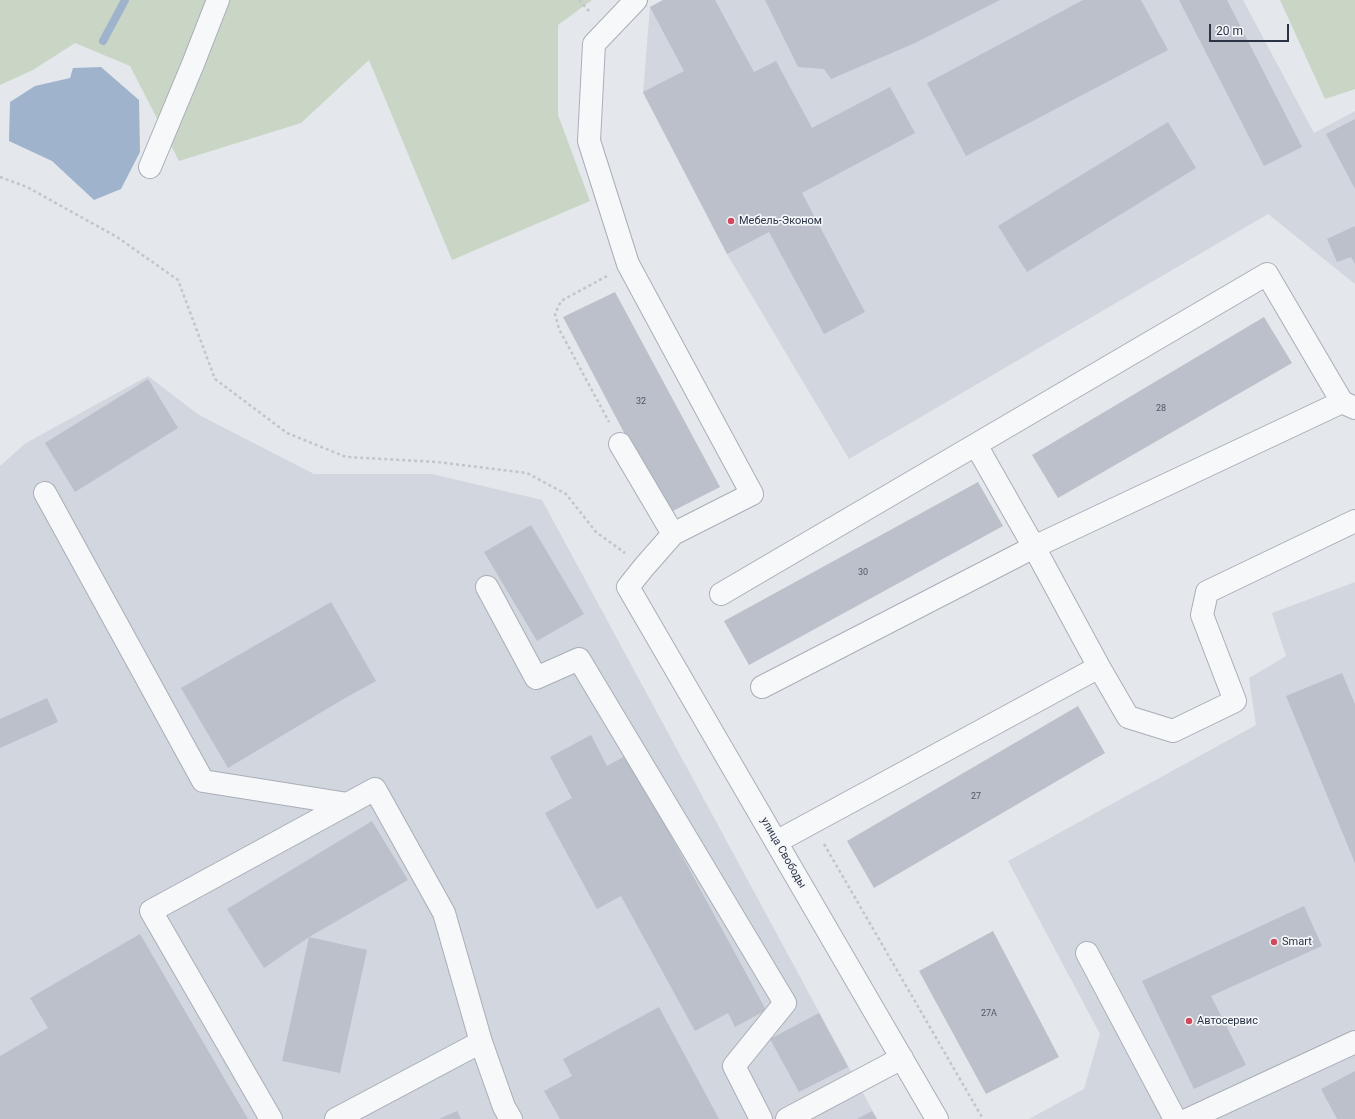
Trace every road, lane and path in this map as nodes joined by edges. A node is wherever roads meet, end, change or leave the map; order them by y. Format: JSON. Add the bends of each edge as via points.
{"nodes":[{"id":1,"x":218,"y":0,"type":"edge"},
{"id":2,"x":636,"y":0,"type":"edge"},
{"id":3,"x":150,"y":167,"type":"dead end"},
{"id":4,"x":0,"y":177,"type":"edge"},
{"id":5,"x":628,"y":264,"type":"junction"},
{"id":6,"x":1349,"y":405,"type":"edge"},
{"id":7,"x":620,"y":444,"type":"joint"},
{"id":8,"x":976,"y":445,"type":"junction"},
{"id":9,"x":45,"y":493,"type":"dead end"},
{"id":10,"x":1355,"y":521,"type":"edge"},
{"id":11,"x":673,"y":534,"type":"junction"},
{"id":12,"x":1034,"y":547,"type":"junction"},
{"id":13,"x":644,"y":568,"type":"junction"},
{"id":14,"x":487,"y":587,"type":"dead end"},
{"id":15,"x":721,"y":594,"type":"dead end"},
{"id":16,"x":1099,"y":667,"type":"junction"},
{"id":17,"x":762,"y":687,"type":"dead end"},
{"id":18,"x":348,"y":804,"type":"junction"},
{"id":19,"x":811,"y":822,"type":"junction"},
{"id":20,"x":776,"y":842,"type":"junction"},
{"id":21,"x":1087,"y":953,"type":"dead end"},
{"id":22,"x":481,"y":1042,"type":"junction"},
{"id":23,"x":1355,"y":1042,"type":"edge"},
{"id":24,"x":902,"y":1058,"type":"junction"},
{"id":25,"x":271,"y":1119,"type":"edge"},
{"id":26,"x":336,"y":1119,"type":"edge"},
{"id":27,"x":511,"y":1119,"type":"edge"},
{"id":28,"x":761,"y":1119,"type":"edge"},
{"id":29,"x":787,"y":1119,"type":"edge"},
{"id":30,"x":937,"y":1119,"type":"edge"},
{"id":31,"x":983,"y":1119,"type":"edge"},
{"id":32,"x":1175,"y":1119,"type":"edge"},
{"id":33,"x":1189,"y":1119,"type":"edge"}],
"edges":[{"from":1,"to":3,"type":"street"},
{"from":2,"to":5,"type":"street","via":[[594,44],[589,141]]},
{"from":4,"to":13,"type":"path","via":[[27,187],[117,237],[178,280],[215,379],[287,433],[346,457],[437,462],[527,473],[566,494],[596,532]]},
{"from":5,"to":7,"type":"path","via":[[561,301],[555,314],[559,329]]},
{"from":5,"to":11,"type":"street","via":[[752,494]]},
{"from":6,"to":8,"type":"street","via":[[1267,274]]},
{"from":6,"to":12,"type":"street"},
{"from":7,"to":11,"type":"street"},
{"from":8,"to":12,"type":"street"},
{"from":8,"to":15,"type":"street"},
{"from":9,"to":18,"type":"street","via":[[203,781]]},
{"from":10,"to":16,"type":"street","via":[[1207,592],[1202,615],[1235,701],[1174,731],[1128,717]]},
{"from":11,"to":13,"type":"street"},
{"from":12,"to":16,"type":"street"},
{"from":12,"to":17,"type":"street"},
{"from":13,"to":20,"type":"street","name":"улица Свободы","via":[[628,587]]},
{"from":14,"to":28,"type":"street","via":[[536,678],[579,659],[785,1003],[734,1066]]},
{"from":16,"to":19,"type":"street"},
{"from":18,"to":22,"type":"street","via":[[375,789],[398,830],[444,913]]},
{"from":18,"to":25,"type":"street","via":[[150,911]]},
{"from":19,"to":20,"type":"street"},
{"from":19,"to":31,"type":"path"},
{"from":20,"to":24,"type":"street","name":"улица Свободы"},
{"from":21,"to":32,"type":"street"},
{"from":22,"to":26,"type":"street"},
{"from":22,"to":27,"type":"street","via":[[504,1107]]},
{"from":23,"to":33,"type":"street"},
{"from":24,"to":29,"type":"street"},
{"from":24,"to":30,"type":"street","name":"улица Свободы"}]}
